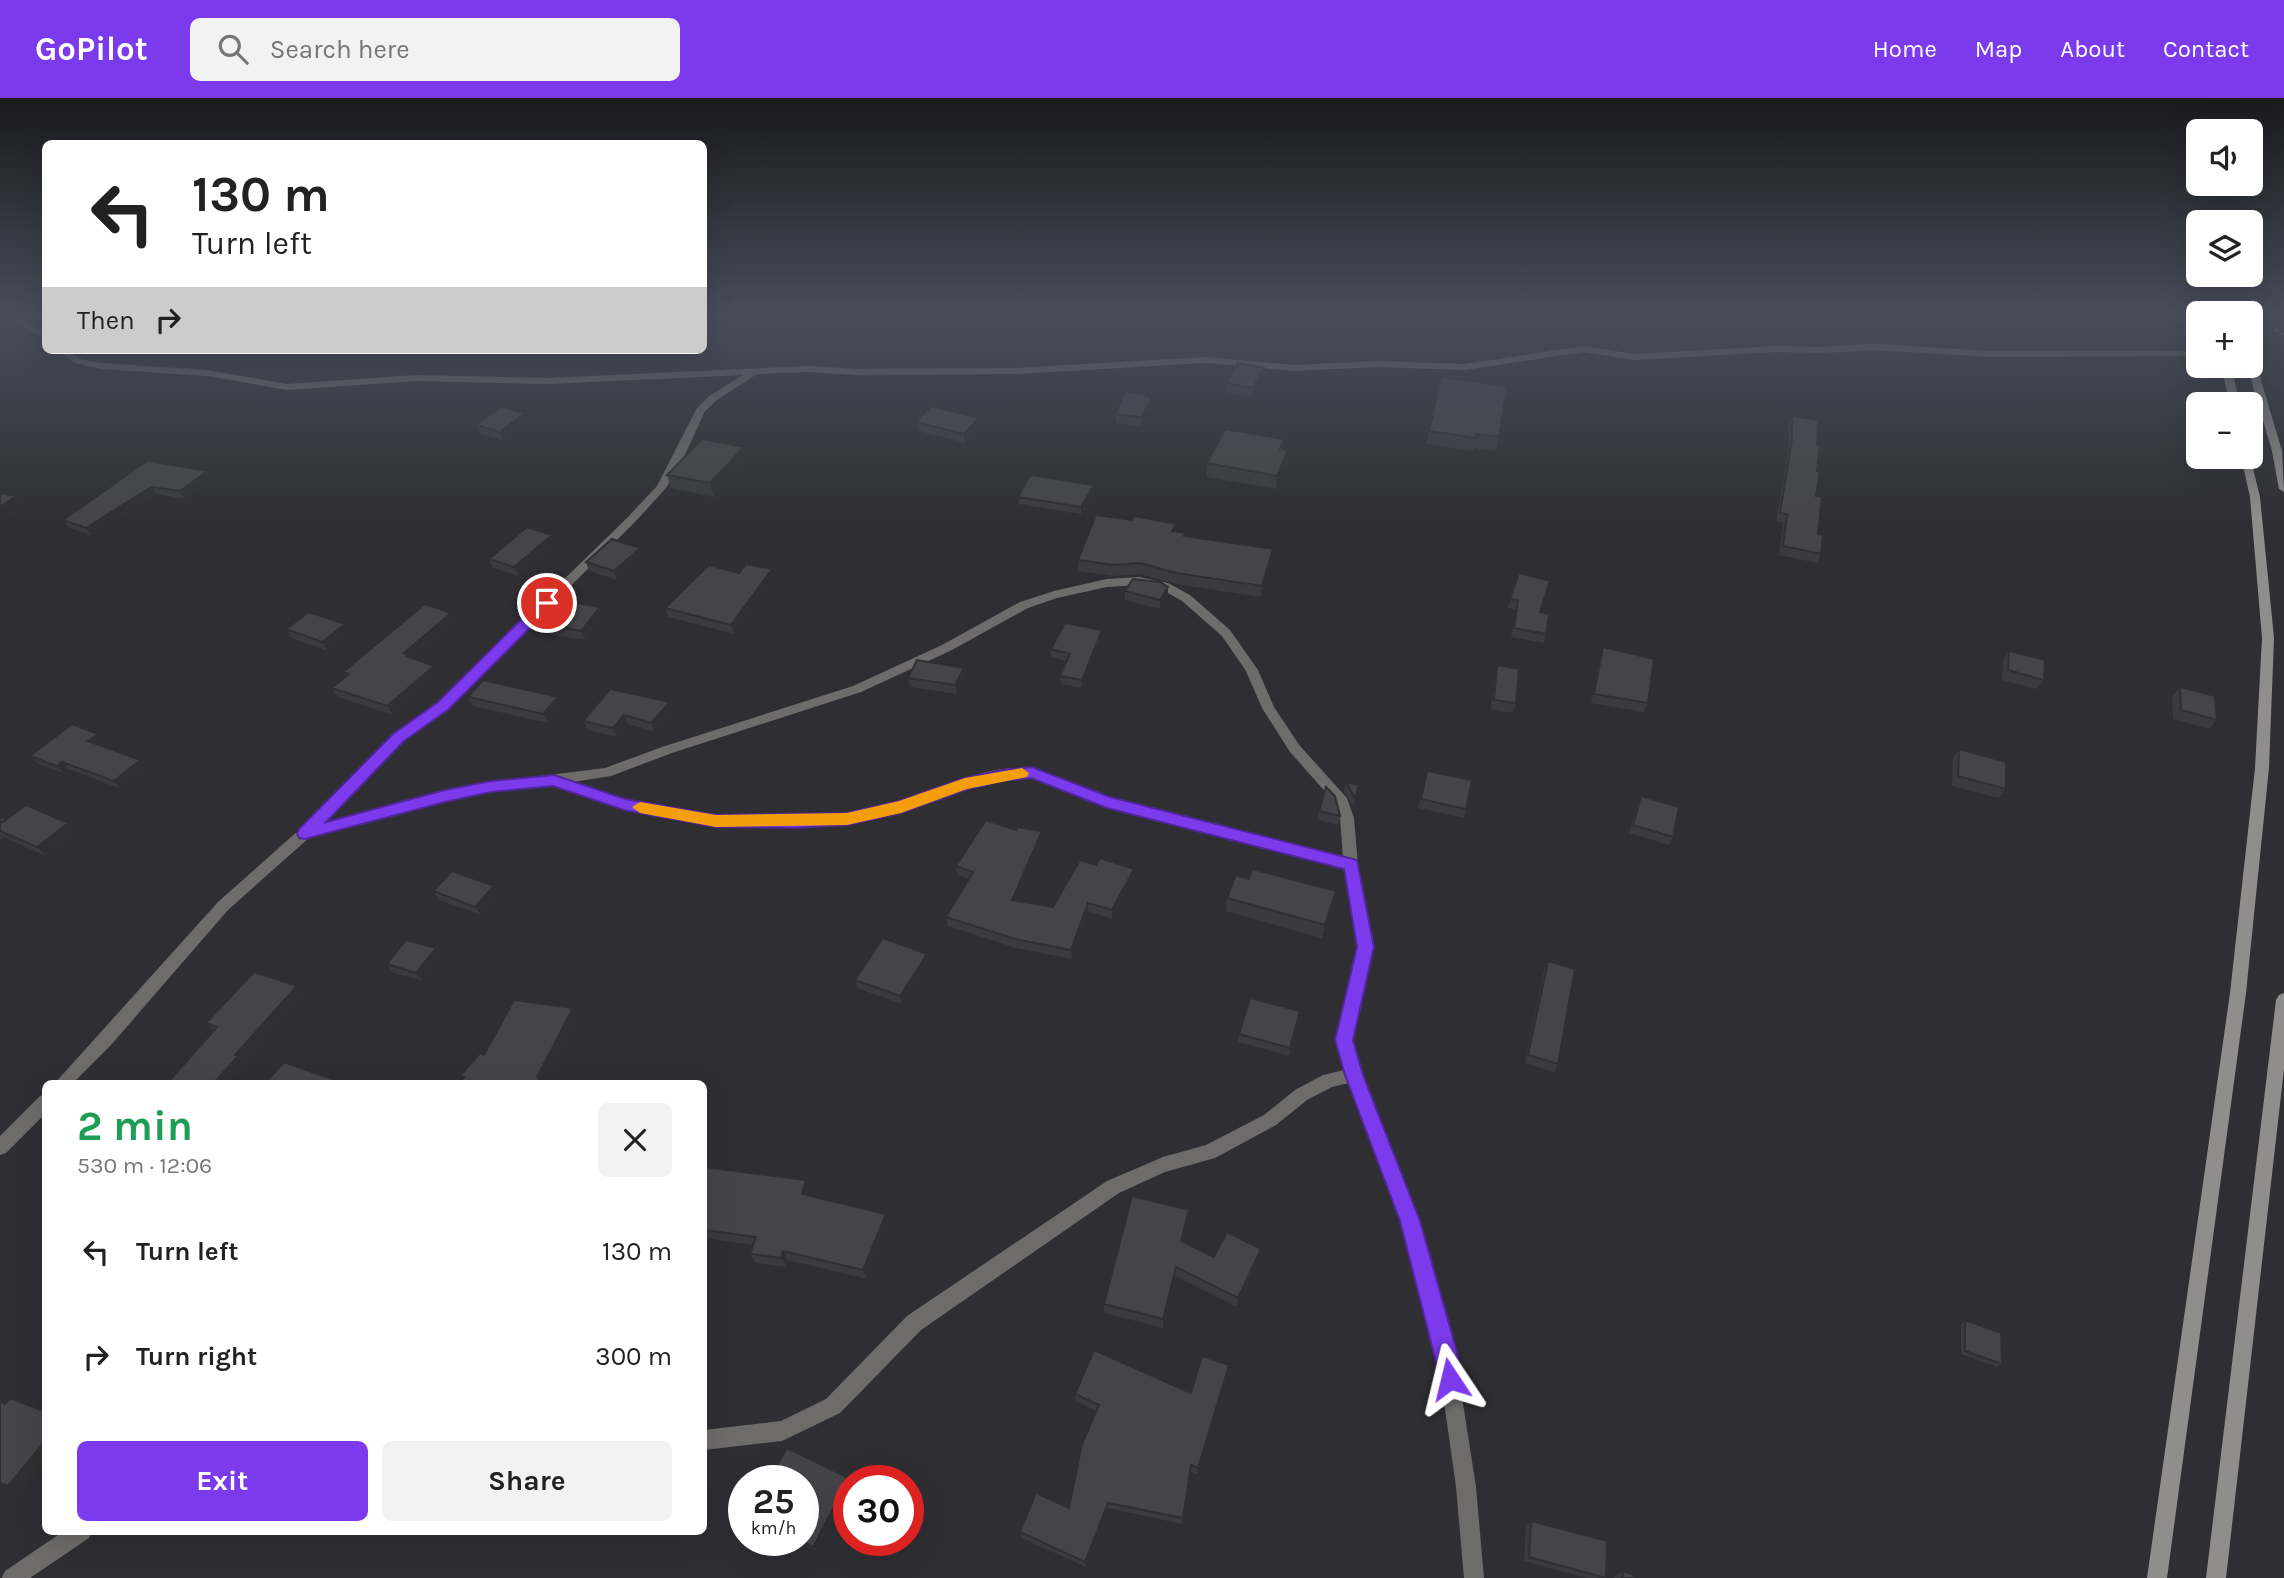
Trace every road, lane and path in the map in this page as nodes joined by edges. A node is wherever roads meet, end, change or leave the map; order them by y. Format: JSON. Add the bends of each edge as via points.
{"nodes":[{"id":1,"x":276,"y":385,"type":"edge"},
{"id":2,"x":318,"y":385,"type":"edge"},
{"id":3,"x":733,"y":385,"type":"edge"},
{"id":4,"x":2258,"y":385,"type":"edge"},
{"id":5,"x":2249,"y":469,"type":"edge"},
{"id":6,"x":2284,"y":489,"type":"edge"},
{"id":7,"x":554,"y":780,"type":"junction"},
{"id":8,"x":305,"y":833,"type":"junction"},
{"id":9,"x":1351,"y":865,"type":"junction"},
{"id":10,"x":2284,"y":1000,"type":"edge"},
{"id":11,"x":1354,"y":1075,"type":"junction"},
{"id":12,"x":65,"y":1080,"type":"edge"},
{"id":13,"x":42,"y":1105,"type":"edge"},
{"id":14,"x":0,"y":1147,"type":"edge"},
{"id":15,"x":707,"y":1440,"type":"edge"},
{"id":16,"x":76,"y":1535,"type":"edge"},
{"id":17,"x":12,"y":1578,"type":"edge"},
{"id":18,"x":1474,"y":1578,"type":"edge"},
{"id":19,"x":2157,"y":1578,"type":"edge"},
{"id":20,"x":2217,"y":1578,"type":"edge"}],
"edges":[{"from":1,"to":2,"type":"street"},
{"from":3,"to":8,"type":"street","via":[[701,410],[660,488],[631,520],[443,705],[398,737]]},
{"from":4,"to":6,"type":"main road"},
{"from":5,"to":19,"type":"main road","via":[[2269,638],[2262,768],[2238,993]]},
{"from":7,"to":8,"type":"street","via":[[445,796]]},
{"from":7,"to":9,"type":"street","via":[[624,804],[716,821],[794,822],[847,819],[901,807],[965,784],[1032,772],[1107,802]]},
{"from":7,"to":9,"type":"street","via":[[606,773],[857,689],[1024,605],[1107,583],[1139,581],[1164,586],[1186,598],[1226,633],[1295,749],[1342,802]]},
{"from":8,"to":12,"type":"street","via":[[223,906]]},
{"from":9,"to":11,"type":"street","via":[[1366,947],[1344,1040]]},
{"from":10,"to":20,"type":"main road"},
{"from":11,"to":15,"type":"street","via":[[1329,1080],[1270,1120],[1209,1152],[1163,1165],[1113,1187],[914,1323],[833,1406],[782,1431]]},
{"from":11,"to":18,"type":"street","via":[[1410,1221],[1446,1352]]},
{"from":13,"to":14,"type":"street"},
{"from":16,"to":17,"type":"street"}]}
